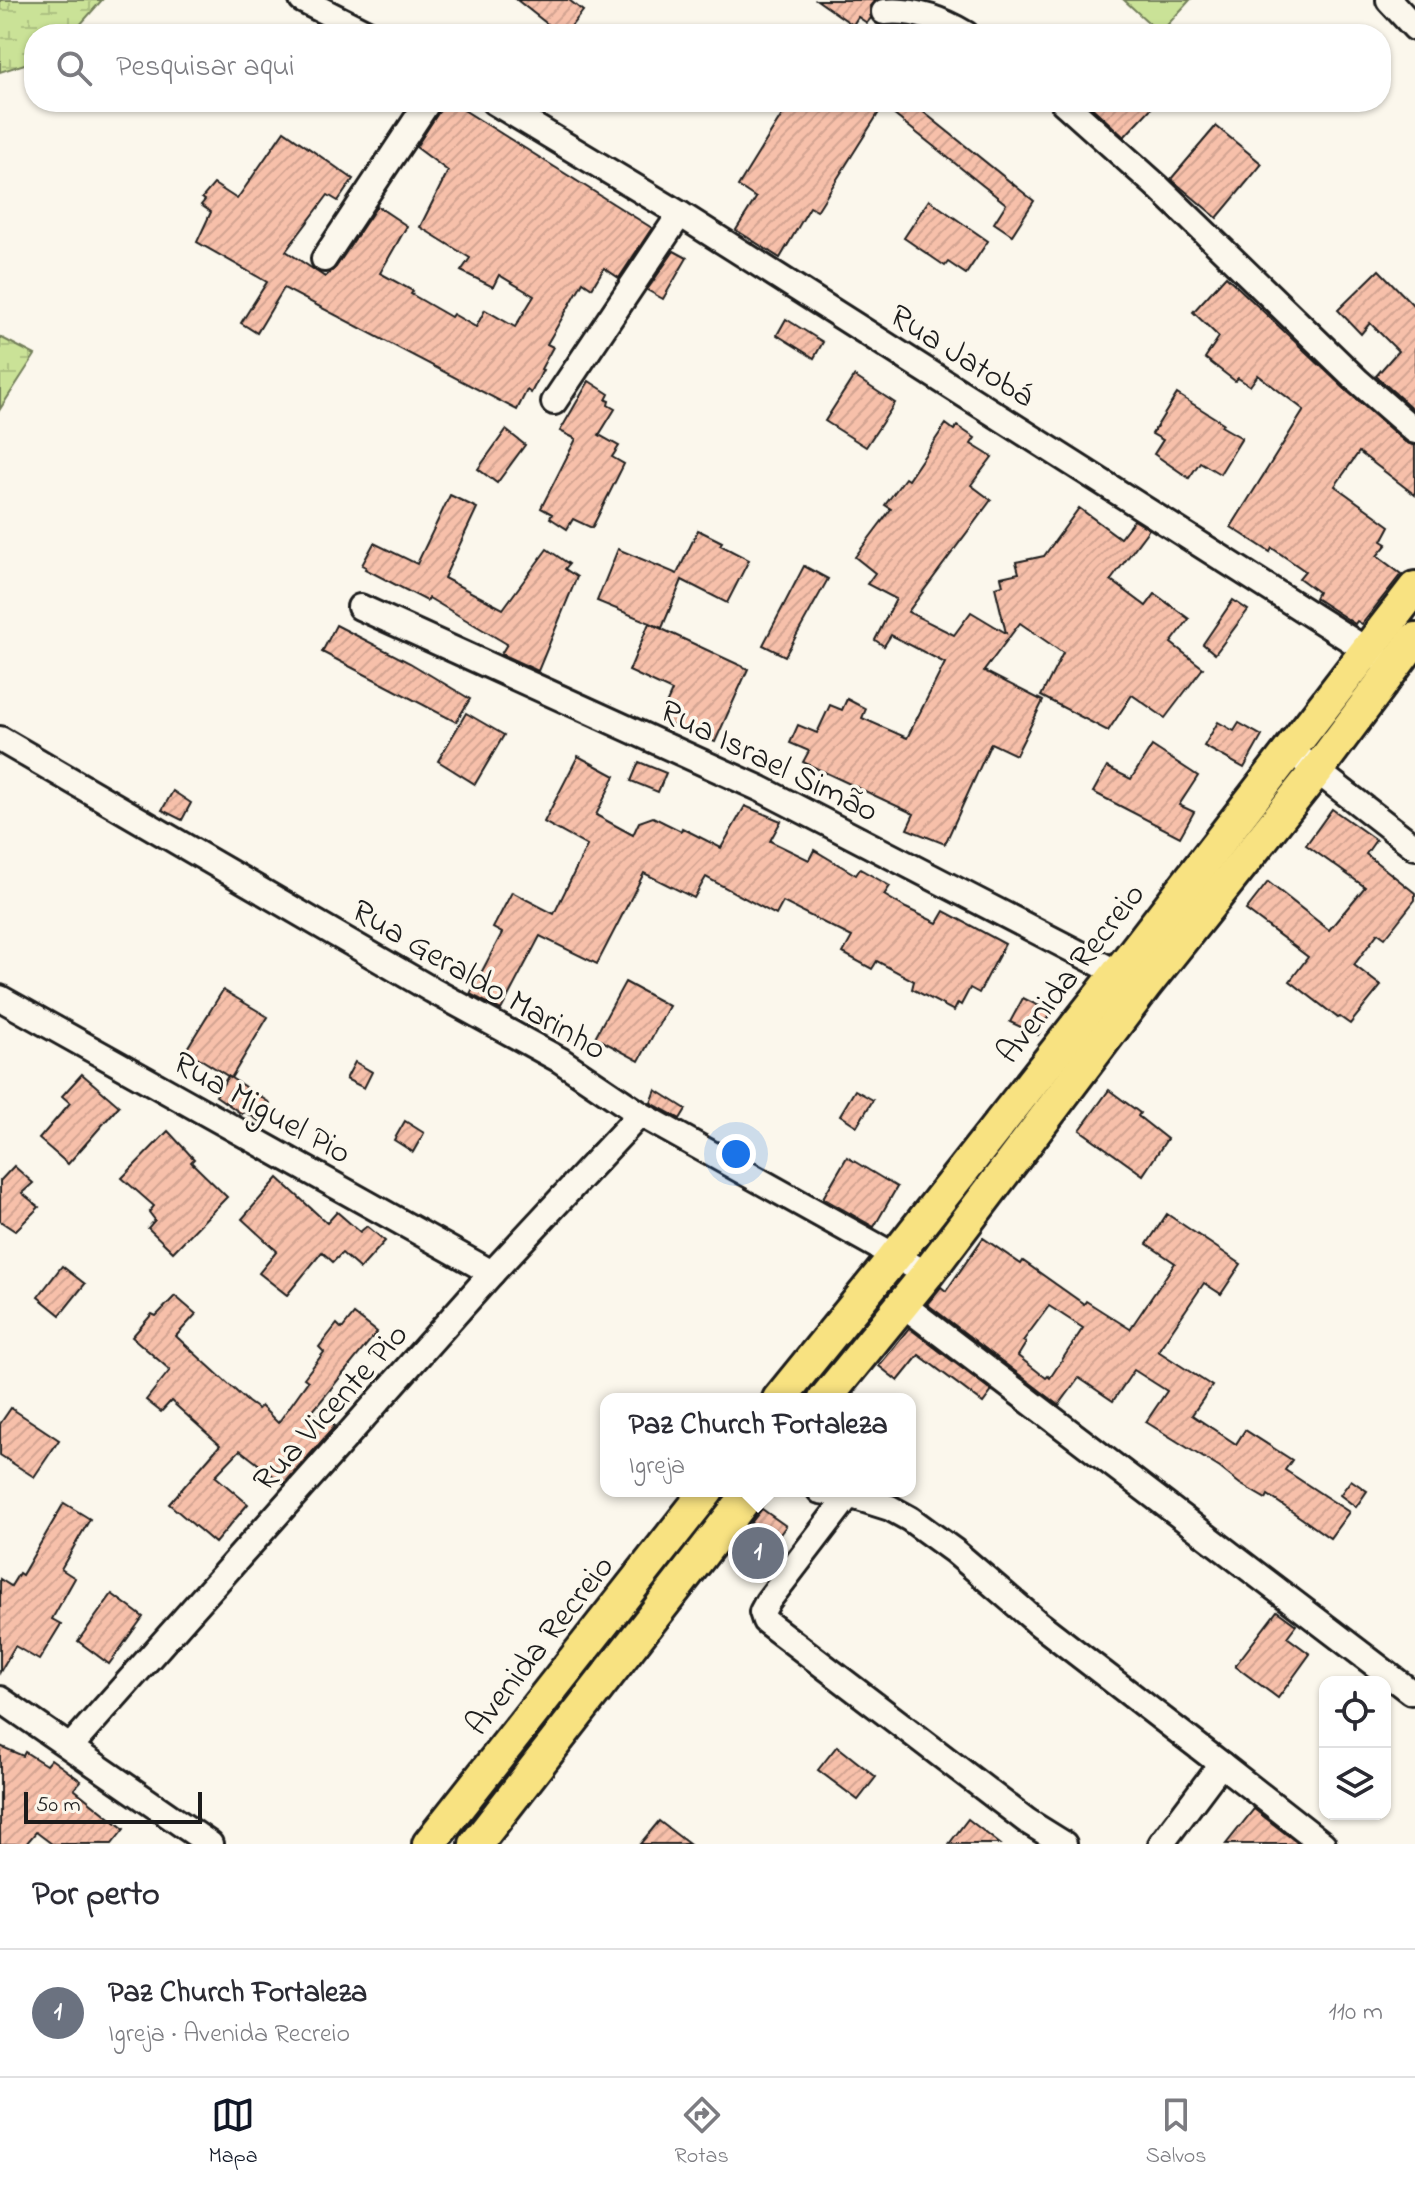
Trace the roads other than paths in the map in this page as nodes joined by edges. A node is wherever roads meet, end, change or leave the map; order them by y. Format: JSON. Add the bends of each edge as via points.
{"nodes":[{"id":1,"x":302,"y":0,"type":"edge"},
{"id":2,"x":1389,"y":0,"type":"edge"},
{"id":3,"x":884,"y":12,"type":"dead end"},
{"id":4,"x":349,"y":24,"type":"edge"},
{"id":5,"x":945,"y":24,"type":"edge"},
{"id":6,"x":1415,"y":28,"type":"edge"},
{"id":7,"x":421,"y":112,"type":"edge"},
{"id":8,"x":511,"y":112,"type":"edge"},
{"id":9,"x":1074,"y":112,"type":"edge"},
{"id":10,"x":680,"y":214,"type":"junction"},
{"id":11,"x":324,"y":259,"type":"dead end"},
{"id":12,"x":554,"y":402,"type":"dead end"},
{"id":13,"x":1415,"y":431,"type":"edge"},
{"id":14,"x":1415,"y":588,"type":"edge"},
{"id":15,"x":360,"y":607,"type":"dead end"},
{"id":16,"x":1415,"y":639,"type":"edge"},
{"id":17,"x":1366,"y":649,"type":"junction"},
{"id":18,"x":1393,"y":667,"type":"junction"},
{"id":19,"x":0,"y":739,"type":"edge"},
{"id":20,"x":1288,"y":750,"type":"junction"},
{"id":21,"x":1317,"y":770,"type":"junction"},
{"id":22,"x":1415,"y":847,"type":"edge"},
{"id":23,"x":1131,"y":980,"type":"junction"},
{"id":24,"x":0,"y":998,"type":"edge"},
{"id":25,"x":640,"y":1114,"type":"junction"},
{"id":26,"x":896,"y":1255,"type":"junction"},
{"id":27,"x":492,"y":1273,"type":"junction"},
{"id":28,"x":927,"y":1274,"type":"junction"},
{"id":29,"x":902,"y":1304,"type":"junction"},
{"id":30,"x":784,"y":1393,"type":"edge"},
{"id":31,"x":830,"y":1393,"type":"edge"},
{"id":32,"x":702,"y":1497,"type":"edge"},
{"id":33,"x":746,"y":1497,"type":"edge"},
{"id":34,"x":847,"y":1497,"type":"edge"},
{"id":35,"x":855,"y":1497,"type":"edge"},
{"id":36,"x":633,"y":1584,"type":"junction"},
{"id":37,"x":660,"y":1606,"type":"junction"},
{"id":38,"x":1411,"y":1692,"type":"dead end"},
{"id":39,"x":0,"y":1699,"type":"edge"},
{"id":40,"x":71,"y":1746,"type":"junction"},
{"id":41,"x":1221,"y":1764,"type":"junction"},
{"id":42,"x":210,"y":1844,"type":"edge"},
{"id":43,"x":429,"y":1844,"type":"edge"},
{"id":44,"x":476,"y":1844,"type":"edge"},
{"id":45,"x":1064,"y":1844,"type":"edge"},
{"id":46,"x":1161,"y":1844,"type":"edge"},
{"id":47,"x":1323,"y":1844,"type":"edge"}],
"edges":[{"from":1,"to":4,"type":"street"},
{"from":2,"to":6,"type":"street"},
{"from":3,"to":5,"type":"street"},
{"from":7,"to":11,"type":"street"},
{"from":8,"to":10,"type":"street","name":"Rua Jatobá"},
{"from":9,"to":13,"type":"street"},
{"from":10,"to":12,"type":"street"},
{"from":10,"to":17,"type":"street","name":"Rua Jatobá"},
{"from":14,"to":17,"type":"main road","name":"Avenida Recreio"},
{"from":15,"to":23,"type":"street","name":"Rua Israel Simão","via":[[761,789]]},
{"from":16,"to":18,"type":"main road","name":"Avenida Recreio"},
{"from":17,"to":18,"type":"street","name":"Rua Jatobá"},
{"from":17,"to":20,"type":"main road","name":"Avenida Recreio"},
{"from":18,"to":21,"type":"main road","name":"Avenida Recreio"},
{"from":19,"to":25,"type":"street","name":"Rua Geraldo Marinho","via":[[560,1060]]},
{"from":20,"to":21,"type":"street"},
{"from":20,"to":23,"type":"main road","name":"Avenida Recreio"},
{"from":21,"to":22,"type":"street"},
{"from":21,"to":23,"type":"main road","name":"Avenida Recreio"},
{"from":23,"to":26,"type":"main road","name":"Avenida Recreio"},
{"from":23,"to":28,"type":"main road","name":"Avenida Recreio"},
{"from":24,"to":27,"type":"street","name":"Rua Miguel Pio"},
{"from":25,"to":26,"type":"street","name":"Rua Geraldo Marinho"},
{"from":25,"to":27,"type":"street","name":"Rua Vicente Pio"},
{"from":26,"to":28,"type":"street","name":"Rua Geraldo Marinho"},
{"from":26,"to":30,"type":"main road","name":"Avenida Recreio"},
{"from":27,"to":40,"type":"street","name":"Rua Vicente Pio"},
{"from":28,"to":29,"type":"main road","name":"Avenida Recreio"},
{"from":29,"to":31,"type":"main road","name":"Avenida Recreio"},
{"from":29,"to":38,"type":"street"},
{"from":32,"to":36,"type":"main road","name":"Avenida Recreio"},
{"from":33,"to":37,"type":"main road"},
{"from":34,"to":45,"type":"street","via":[[768,1601],[762,1612],[765,1621]]},
{"from":35,"to":41,"type":"street","via":[[890,1508],[932,1535]]},
{"from":36,"to":37,"type":"main road"},
{"from":36,"to":43,"type":"main road","name":"Avenida Recreio"},
{"from":37,"to":44,"type":"main road"},
{"from":39,"to":40,"type":"street"},
{"from":40,"to":42,"type":"street"},
{"from":41,"to":46,"type":"street"},
{"from":41,"to":47,"type":"street"}]}
